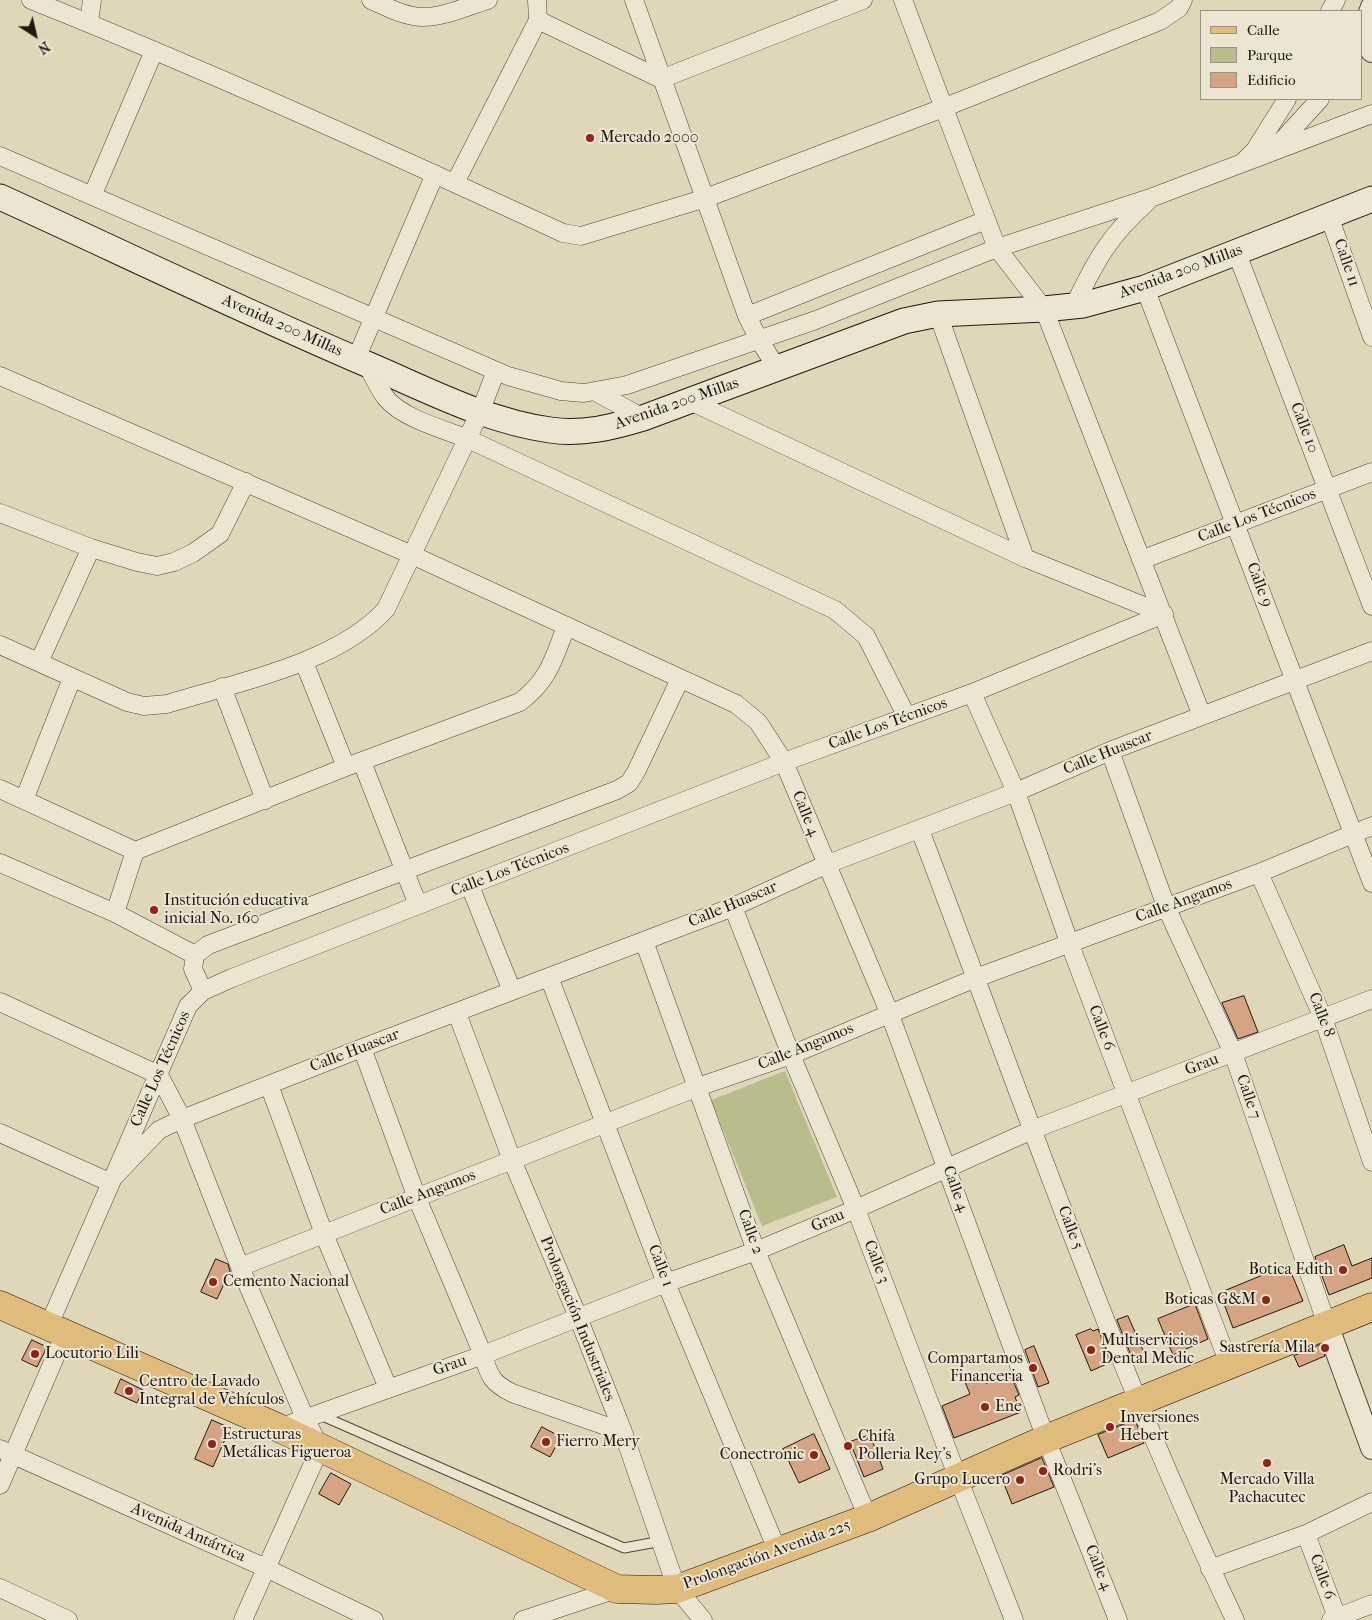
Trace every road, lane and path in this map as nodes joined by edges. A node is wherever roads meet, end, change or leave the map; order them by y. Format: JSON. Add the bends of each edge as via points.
{"nodes":[{"id":1,"x":31,"y":0,"type":"edge"},
{"id":2,"x":92,"y":0,"type":"edge"},
{"id":3,"x":371,"y":0,"type":"edge"},
{"id":4,"x":488,"y":0,"type":"edge"},
{"id":5,"x":537,"y":0,"type":"edge"},
{"id":6,"x":634,"y":0,"type":"edge"},
{"id":7,"x":863,"y":0,"type":"edge"},
{"id":8,"x":903,"y":0,"type":"edge"},
{"id":9,"x":1183,"y":0,"type":"edge"},
{"id":10,"x":538,"y":20,"type":"junction"},
{"id":11,"x":1367,"y":20,"type":"edge"},
{"id":12,"x":89,"y":23,"type":"junction"},
{"id":13,"x":154,"y":51,"type":"junction"},
{"id":14,"x":1372,"y":51,"type":"edge"},
{"id":15,"x":661,"y":79,"type":"junction"},
{"id":16,"x":1287,"y":100,"type":"edge"},
{"id":17,"x":1319,"y":100,"type":"edge"},
{"id":18,"x":943,"y":108,"type":"junction"},
{"id":19,"x":1372,"y":114,"type":"edge"},
{"id":20,"x":1271,"y":152,"type":"junction"},
{"id":21,"x":0,"y":156,"type":"edge"},
{"id":22,"x":1238,"y":165,"type":"junction"},
{"id":23,"x":436,"y":174,"type":"junction"},
{"id":24,"x":455,"y":183,"type":"junction"},
{"id":25,"x":93,"y":194,"type":"junction"},
{"id":26,"x":1153,"y":196,"type":"junction"},
{"id":27,"x":0,"y":197,"type":"edge"},
{"id":28,"x":706,"y":198,"type":"junction"},
{"id":29,"x":1372,"y":199,"type":"edge"},
{"id":30,"x":1329,"y":216,"type":"junction"},
{"id":31,"x":986,"y":220,"type":"junction"},
{"id":32,"x":997,"y":248,"type":"junction"},
{"id":33,"x":1236,"y":251,"type":"junction"},
{"id":34,"x":1145,"y":288,"type":"junction"},
{"id":35,"x":1074,"y":306,"type":"junction"},
{"id":36,"x":1044,"y":309,"type":"junction"},
{"id":37,"x":938,"y":314,"type":"junction"},
{"id":38,"x":747,"y":316,"type":"junction"},
{"id":39,"x":373,"y":318,"type":"junction"},
{"id":40,"x":1372,"y":337,"type":"edge"},
{"id":41,"x":759,"y":340,"type":"junction"},
{"id":42,"x":362,"y":362,"type":"junction"},
{"id":43,"x":777,"y":368,"type":"junction"},
{"id":44,"x":496,"y":371,"type":"junction"},
{"id":45,"x":0,"y":376,"type":"edge"},
{"id":46,"x":596,"y":392,"type":"junction"},
{"id":47,"x":690,"y":401,"type":"junction"},
{"id":48,"x":480,"y":412,"type":"junction"},
{"id":49,"x":643,"y":418,"type":"junction"},
{"id":50,"x":466,"y":438,"type":"junction"},
{"id":51,"x":1372,"y":472,"type":"edge"},
{"id":52,"x":246,"y":482,"type":"junction"},
{"id":53,"x":1327,"y":489,"type":"junction"},
{"id":54,"x":0,"y":513,"type":"edge"},
{"id":55,"x":1235,"y":524,"type":"junction"},
{"id":56,"x":91,"y":548,"type":"junction"},
{"id":57,"x":412,"y":555,"type":"junction"},
{"id":58,"x":1025,"y":558,"type":"junction"},
{"id":59,"x":1141,"y":560,"type":"junction"},
{"id":60,"x":1372,"y":606,"type":"edge"},
{"id":61,"x":1164,"y":614,"type":"junction"},
{"id":62,"x":566,"y":627,"type":"junction"},
{"id":63,"x":0,"y":645,"type":"edge"},
{"id":64,"x":1372,"y":651,"type":"edge"},
{"id":65,"x":39,"y":662,"type":"junction"},
{"id":66,"x":304,"y":662,"type":"junction"},
{"id":67,"x":72,"y":678,"type":"junction"},
{"id":68,"x":680,"y":679,"type":"junction"},
{"id":69,"x":1296,"y":681,"type":"junction"},
{"id":70,"x":222,"y":687,"type":"junction"},
{"id":71,"x":972,"y":693,"type":"junction"},
{"id":72,"x":1202,"y":716,"type":"junction"},
{"id":73,"x":907,"y":717,"type":"junction"},
{"id":74,"x":1110,"y":751,"type":"junction"},
{"id":75,"x":784,"y":762,"type":"junction"},
{"id":76,"x":354,"y":764,"type":"junction"},
{"id":77,"x":0,"y":789,"type":"edge"},
{"id":78,"x":1016,"y":792,"type":"junction"},
{"id":79,"x":24,"y":800,"type":"junction"},
{"id":80,"x":265,"y":800,"type":"junction"},
{"id":81,"x":1372,"y":826,"type":"edge"},
{"id":82,"x":920,"y":830,"type":"junction"},
{"id":83,"x":1352,"y":834,"type":"junction"},
{"id":84,"x":135,"y":852,"type":"junction"},
{"id":85,"x":0,"y":864,"type":"edge"},
{"id":86,"x":826,"y":865,"type":"junction"},
{"id":87,"x":404,"y":870,"type":"junction"},
{"id":88,"x":1260,"y":873,"type":"junction"},
{"id":89,"x":1372,"y":883,"type":"edge"},
{"id":90,"x":470,"y":886,"type":"junction"},
{"id":91,"x":418,"y":905,"type":"junction"},
{"id":92,"x":733,"y":907,"type":"junction"},
{"id":93,"x":1167,"y":909,"type":"junction"},
{"id":94,"x":116,"y":913,"type":"junction"},
{"id":95,"x":644,"y":941,"type":"junction"},
{"id":96,"x":1069,"y":942,"type":"junction"},
{"id":97,"x":195,"y":955,"type":"junction"},
{"id":98,"x":549,"y":977,"type":"junction"},
{"id":99,"x":976,"y":978,"type":"junction"},
{"id":100,"x":512,"y":990,"type":"junction"},
{"id":101,"x":203,"y":991,"type":"junction"},
{"id":102,"x":1372,"y":999,"type":"edge"},
{"id":103,"x":0,"y":1002,"type":"edge"},
{"id":104,"x":889,"y":1012,"type":"junction"},
{"id":105,"x":457,"y":1013,"type":"junction"},
{"id":106,"x":1323,"y":1018,"type":"junction"},
{"id":107,"x":362,"y":1048,"type":"junction"},
{"id":108,"x":1233,"y":1053,"type":"junction"},
{"id":109,"x":791,"y":1055,"type":"junction"},
{"id":110,"x":159,"y":1075,"type":"junction"},
{"id":111,"x":269,"y":1085,"type":"junction"},
{"id":112,"x":698,"y":1088,"type":"junction"},
{"id":113,"x":1126,"y":1094,"type":"junction"},
{"id":114,"x":182,"y":1120,"type":"junction"},
{"id":115,"x":607,"y":1123,"type":"junction"},
{"id":116,"x":1032,"y":1130,"type":"junction"},
{"id":117,"x":0,"y":1133,"type":"edge"},
{"id":118,"x":512,"y":1160,"type":"junction"},
{"id":119,"x":1372,"y":1162,"type":"edge"},
{"id":120,"x":948,"y":1169,"type":"junction"},
{"id":121,"x":110,"y":1182,"type":"junction"},
{"id":122,"x":417,"y":1198,"type":"junction"},
{"id":123,"x":856,"y":1209,"type":"junction"},
{"id":124,"x":324,"y":1234,"type":"junction"},
{"id":125,"x":756,"y":1251,"type":"junction"},
{"id":126,"x":240,"y":1267,"type":"junction"},
{"id":127,"x":666,"y":1283,"type":"junction"},
{"id":128,"x":0,"y":1305,"type":"edge"},
{"id":129,"x":1372,"y":1307,"type":"edge"},
{"id":130,"x":578,"y":1317,"type":"junction"},
{"id":131,"x":1327,"y":1325,"type":"junction"},
{"id":132,"x":56,"y":1331,"type":"junction"},
{"id":133,"x":483,"y":1355,"type":"junction"},
{"id":134,"x":1229,"y":1364,"type":"junction"},
{"id":135,"x":388,"y":1388,"type":"junction"},
{"id":136,"x":1138,"y":1402,"type":"junction"},
{"id":137,"x":311,"y":1416,"type":"junction"},
{"id":138,"x":279,"y":1428,"type":"junction"},
{"id":139,"x":623,"y":1432,"type":"junction"},
{"id":140,"x":1046,"y":1439,"type":"junction"},
{"id":141,"x":320,"y":1448,"type":"junction"},
{"id":142,"x":1372,"y":1448,"type":"edge"},
{"id":143,"x":6,"y":1452,"type":"edge"},
{"id":144,"x":958,"y":1478,"type":"junction"},
{"id":145,"x":0,"y":1485,"type":"edge"},
{"id":146,"x":1372,"y":1502,"type":"edge"},
{"id":147,"x":868,"y":1518,"type":"junction"},
{"id":148,"x":1306,"y":1534,"type":"junction"},
{"id":149,"x":662,"y":1541,"type":"junction"},
{"id":150,"x":778,"y":1552,"type":"junction"},
{"id":151,"x":268,"y":1569,"type":"junction"},
{"id":152,"x":1210,"y":1569,"type":"junction"},
{"id":153,"x":0,"y":1588,"type":"edge"},
{"id":154,"x":617,"y":1588,"type":"junction"},
{"id":155,"x":678,"y":1588,"type":"junction"},
{"id":156,"x":1372,"y":1604,"type":"edge"},
{"id":157,"x":702,"y":1619,"type":"edge"},
{"id":158,"x":1335,"y":1619,"type":"edge"},
{"id":159,"x":68,"y":1620,"type":"edge"},
{"id":160,"x":243,"y":1620,"type":"edge"},
{"id":161,"x":374,"y":1620,"type":"edge"},
{"id":162,"x":523,"y":1620,"type":"edge"},
{"id":163,"x":1014,"y":1620,"type":"edge"},
{"id":164,"x":1118,"y":1620,"type":"edge"},
{"id":165,"x":1235,"y":1620,"type":"edge"}],
"edges":[{"from":1,"to":12,"type":"street"},
{"from":2,"to":12,"type":"street"},
{"from":3,"to":4,"type":"street","via":[[395,11],[423,17]]},
{"from":5,"to":10,"type":"street"},
{"from":6,"to":15,"type":"street"},
{"from":7,"to":15,"type":"street"},
{"from":8,"to":18,"type":"street"},
{"from":9,"to":18,"type":"street","via":[[1179,8],[1160,21]]},
{"from":10,"to":15,"type":"street"},
{"from":10,"to":24,"type":"street"},
{"from":11,"to":14,"type":"street"},
{"from":12,"to":13,"type":"street"},
{"from":13,"to":23,"type":"street"},
{"from":13,"to":25,"type":"street"},
{"from":15,"to":28,"type":"street"},
{"from":16,"to":22,"type":"street","via":[[1255,150]]},
{"from":17,"to":20,"type":"street"},
{"from":18,"to":28,"type":"street"},
{"from":18,"to":31,"type":"street"},
{"from":19,"to":20,"type":"street"},
{"from":20,"to":22,"type":"street"},
{"from":21,"to":25,"type":"street"},
{"from":22,"to":26,"type":"street"},
{"from":23,"to":24,"type":"street"},
{"from":23,"to":39,"type":"street"},
{"from":24,"to":28,"type":"street","via":[[563,233],[581,236]]},
{"from":25,"to":39,"type":"street"},
{"from":26,"to":32,"type":"street"},
{"from":26,"to":35,"type":"street","via":[[1123,223],[1096,259]]},
{"from":27,"to":42,"type":"main road","name":"Avenida 200 Millas"},
{"from":28,"to":38,"type":"street"},
{"from":29,"to":30,"type":"main road","name":"Avenida 200 Millas"},
{"from":30,"to":33,"type":"main road","name":"Avenida 200 Millas"},
{"from":30,"to":40,"type":"street","name":"Calle 11"},
{"from":31,"to":32,"type":"street"},
{"from":31,"to":38,"type":"street"},
{"from":32,"to":36,"type":"street"},
{"from":32,"to":41,"type":"street"},
{"from":33,"to":34,"type":"main road","name":"Avenida 200 Millas"},
{"from":33,"to":53,"type":"street","name":"Calle 10"},
{"from":34,"to":35,"type":"main road","name":"Avenida 200 Millas"},
{"from":34,"to":55,"type":"street","name":"Calle 9"},
{"from":35,"to":36,"type":"main road","name":"Avenida 200 Millas"},
{"from":36,"to":37,"type":"main road","name":"Avenida 200 Millas"},
{"from":36,"to":59,"type":"street"},
{"from":37,"to":43,"type":"main road","name":"Avenida 200 Millas","via":[[904,321]]},
{"from":37,"to":58,"type":"street"},
{"from":38,"to":41,"type":"street"},
{"from":39,"to":42,"type":"street"},
{"from":39,"to":44,"type":"street"},
{"from":41,"to":43,"type":"street"},
{"from":41,"to":46,"type":"street","via":[[627,385]]},
{"from":42,"to":48,"type":"main road","name":"Avenida 200 Millas"},
{"from":42,"to":50,"type":"street","via":[[397,409]]},
{"from":43,"to":47,"type":"main road","name":"Avenida 200 Millas"},
{"from":44,"to":46,"type":"street","via":[[561,391]]},
{"from":44,"to":48,"type":"street"},
{"from":45,"to":52,"type":"street","name":"Calle 4"},
{"from":46,"to":49,"type":"street"},
{"from":47,"to":49,"type":"main road","name":"Avenida 200 Millas"},
{"from":47,"to":58,"type":"street"},
{"from":48,"to":49,"type":"main road","name":"Avenida 200 Millas","via":[[552,430],[600,429]]},
{"from":48,"to":50,"type":"street"},
{"from":50,"to":57,"type":"street"},
{"from":50,"to":73,"type":"street","via":[[835,610],[866,636]]},
{"from":51,"to":53,"type":"street","name":"Calle Los Técnicos"},
{"from":52,"to":56,"type":"street","via":[[220,534],[174,562],[157,566]]},
{"from":52,"to":57,"type":"street","name":"Calle 4"},
{"from":53,"to":55,"type":"street","name":"Calle Los Técnicos"},
{"from":53,"to":60,"type":"street","name":"Calle 10"},
{"from":54,"to":56,"type":"street"},
{"from":55,"to":59,"type":"street","name":"Calle Los Técnicos"},
{"from":55,"to":69,"type":"street","name":"Calle 9"},
{"from":56,"to":65,"type":"street"},
{"from":57,"to":62,"type":"street","name":"Calle 4"},
{"from":57,"to":66,"type":"street","via":[[386,609],[374,623]]},
{"from":58,"to":61,"type":"street"},
{"from":59,"to":61,"type":"street"},
{"from":61,"to":71,"type":"street","name":"Calle Los Técnicos"},
{"from":61,"to":72,"type":"street"},
{"from":62,"to":68,"type":"street","name":"Calle 4"},
{"from":62,"to":76,"type":"street","via":[[546,676],[536,690],[520,702]]},
{"from":63,"to":65,"type":"street"},
{"from":64,"to":69,"type":"street","name":"Calle Huascar"},
{"from":65,"to":67,"type":"street"},
{"from":66,"to":70,"type":"street"},
{"from":66,"to":76,"type":"street"},
{"from":67,"to":70,"type":"street","via":[[144,706],[167,704]]},
{"from":67,"to":79,"type":"street"},
{"from":68,"to":75,"type":"street","name":"Calle 4","via":[[736,704],[758,722]]},
{"from":68,"to":87,"type":"street","via":[[629,783]]},
{"from":69,"to":72,"type":"street","name":"Calle Huascar"},
{"from":69,"to":83,"type":"street","name":"Calle 9"},
{"from":70,"to":80,"type":"street"},
{"from":71,"to":73,"type":"street","name":"Calle Los Técnicos"},
{"from":71,"to":78,"type":"street","name":"Calle 6"},
{"from":72,"to":74,"type":"street","name":"Calle Huascar"},
{"from":73,"to":75,"type":"street","name":"Calle Los Técnicos"},
{"from":74,"to":78,"type":"street","name":"Calle Huascar"},
{"from":74,"to":93,"type":"street","name":"Calle 7"},
{"from":75,"to":86,"type":"street","name":"Calle 4"},
{"from":75,"to":90,"type":"street","name":"Calle Los Técnicos"},
{"from":76,"to":80,"type":"street"},
{"from":76,"to":87,"type":"street"},
{"from":77,"to":79,"type":"street"},
{"from":78,"to":82,"type":"street","name":"Calle Huascar"},
{"from":78,"to":96,"type":"street","name":"Calle 6"},
{"from":79,"to":84,"type":"street"},
{"from":80,"to":84,"type":"street"},
{"from":81,"to":83,"type":"street","name":"Calle Angamos"},
{"from":82,"to":86,"type":"street","name":"Calle Huascar"},
{"from":82,"to":99,"type":"street","name":"Calle 5"},
{"from":83,"to":88,"type":"street","name":"Calle Angamos"},
{"from":83,"to":89,"type":"street","name":"Calle 9"},
{"from":84,"to":94,"type":"street"},
{"from":85,"to":94,"type":"street"},
{"from":86,"to":92,"type":"street","name":"Calle Huascar"},
{"from":86,"to":104,"type":"street","name":"Calle 4"},
{"from":87,"to":91,"type":"street"},
{"from":87,"to":97,"type":"street","via":[[208,945]]},
{"from":88,"to":93,"type":"street","name":"Calle Angamos"},
{"from":88,"to":106,"type":"street","name":"Calle 8"},
{"from":90,"to":91,"type":"street","name":"Calle Los Técnicos"},
{"from":90,"to":100,"type":"street"},
{"from":91,"to":101,"type":"street","name":"Calle Los Técnicos"},
{"from":92,"to":95,"type":"street","name":"Calle Huascar"},
{"from":92,"to":109,"type":"street","name":"Calle 3"},
{"from":93,"to":96,"type":"street","name":"Calle Angamos"},
{"from":93,"to":108,"type":"street","name":"Calle 7"},
{"from":94,"to":97,"type":"street"},
{"from":95,"to":98,"type":"street","name":"Calle Huascar"},
{"from":95,"to":112,"type":"street","name":"Calle 2"},
{"from":96,"to":99,"type":"street","name":"Calle Angamos"},
{"from":96,"to":113,"type":"street","name":"Calle 6"},
{"from":97,"to":101,"type":"street","via":[[192,969]]},
{"from":98,"to":100,"type":"street","name":"Calle Huascar"},
{"from":98,"to":115,"type":"street","name":"Calle 1"},
{"from":99,"to":104,"type":"street","name":"Calle Angamos"},
{"from":99,"to":116,"type":"street","name":"Calle 5"},
{"from":100,"to":105,"type":"street","name":"Calle Huascar"},
{"from":101,"to":110,"type":"street","name":"Calle Los Técnicos","via":[[188,1006]]},
{"from":102,"to":106,"type":"street","name":"Grau"},
{"from":103,"to":110,"type":"street"},
{"from":104,"to":109,"type":"street","name":"Calle Angamos"},
{"from":104,"to":120,"type":"street","name":"Calle 4"},
{"from":105,"to":107,"type":"street","name":"Calle Huascar"},
{"from":105,"to":118,"type":"street","name":"Prolongación Industriales"},
{"from":106,"to":108,"type":"street","name":"Grau"},
{"from":106,"to":119,"type":"street","name":"Calle 8"},
{"from":107,"to":111,"type":"street","name":"Calle Huascar"},
{"from":107,"to":122,"type":"street"},
{"from":108,"to":113,"type":"street","name":"Grau"},
{"from":108,"to":131,"type":"street","name":"Calle 7"},
{"from":109,"to":112,"type":"street","name":"Calle Angamos"},
{"from":109,"to":123,"type":"street","name":"Calle 3"},
{"from":110,"to":114,"type":"street"},
{"from":110,"to":121,"type":"street","name":"Calle Los Técnicos"},
{"from":111,"to":114,"type":"street","name":"Calle Huascar"},
{"from":111,"to":124,"type":"street"},
{"from":112,"to":115,"type":"street","name":"Calle Angamos"},
{"from":112,"to":125,"type":"street","name":"Calle 2"},
{"from":113,"to":116,"type":"street","name":"Grau"},
{"from":113,"to":134,"type":"street","name":"Calle 6"},
{"from":114,"to":121,"type":"street","name":"Calle Huascar","via":[[159,1130]]},
{"from":114,"to":126,"type":"street"},
{"from":115,"to":118,"type":"street","name":"Calle Angamos"},
{"from":115,"to":127,"type":"street","name":"Calle 1"},
{"from":116,"to":120,"type":"street","name":"Grau"},
{"from":116,"to":136,"type":"street","name":"Calle 5"},
{"from":117,"to":121,"type":"street"},
{"from":118,"to":122,"type":"street","name":"Calle Angamos"},
{"from":118,"to":130,"type":"street","name":"Prolongación Industriales"},
{"from":120,"to":123,"type":"street","name":"Grau"},
{"from":120,"to":140,"type":"street","name":"Calle 4"},
{"from":121,"to":132,"type":"street","name":"Calle Los Técnicos"},
{"from":122,"to":124,"type":"street","name":"Calle Angamos"},
{"from":122,"to":133,"type":"street"},
{"from":123,"to":125,"type":"street","name":"Grau"},
{"from":123,"to":144,"type":"street","name":"Calle 3"},
{"from":124,"to":126,"type":"street","name":"Calle Angamos"},
{"from":124,"to":135,"type":"street"},
{"from":125,"to":127,"type":"street","name":"Grau"},
{"from":125,"to":147,"type":"street","name":"Calle 2"},
{"from":126,"to":137,"type":"street"},
{"from":127,"to":130,"type":"street","name":"Grau"},
{"from":127,"to":150,"type":"street","name":"Calle 1"},
{"from":128,"to":132,"type":"main road","name":"Prolongación Avenida 225"},
{"from":129,"to":131,"type":"main road","name":"Prolongación Avenida 225"},
{"from":130,"to":133,"type":"street","name":"Grau"},
{"from":130,"to":139,"type":"street","name":"Prolongación Industriales"},
{"from":131,"to":134,"type":"main road","name":"Prolongación Avenida 225"},
{"from":131,"to":142,"type":"street","name":"Calle 7"},
{"from":132,"to":138,"type":"main road","name":"Prolongación Avenida 225"},
{"from":132,"to":143,"type":"street","name":"Calle Los Técnicos"},
{"from":133,"to":135,"type":"street","name":"Grau"},
{"from":133,"to":139,"type":"street","via":[[488,1373],[497,1386]]},
{"from":134,"to":136,"type":"main road","name":"Prolongación Avenida 225"},
{"from":135,"to":137,"type":"street","name":"Grau"},
{"from":136,"to":140,"type":"main road","name":"Prolongación Avenida 225"},
{"from":136,"to":152,"type":"street","name":"Calle 5"},
{"from":137,"to":138,"type":"street","name":"Grau"},
{"from":137,"to":141,"type":"street"},
{"from":137,"to":149,"type":"lane","via":[[624,1548]]},
{"from":138,"to":141,"type":"main road","name":"Prolongación Avenida 225"},
{"from":139,"to":149,"type":"street","name":"Prolongación Industriales"},
{"from":140,"to":144,"type":"main road","name":"Prolongación Avenida 225"},
{"from":140,"to":164,"type":"street","name":"Calle 4"},
{"from":141,"to":151,"type":"street"},
{"from":141,"to":154,"type":"main road","name":"Prolongación Avenida 225"},
{"from":143,"to":145,"type":"street","name":"Calle Los Técnicos"},
{"from":143,"to":151,"type":"street","name":"Avenida Antártica"},
{"from":144,"to":147,"type":"main road","name":"Prolongación Avenida 225"},
{"from":144,"to":163,"type":"street","name":"Calle 3"},
{"from":146,"to":148,"type":"street"},
{"from":147,"to":150,"type":"main road","name":"Prolongación Avenida 225"},
{"from":148,"to":152,"type":"street"},
{"from":148,"to":158,"type":"street","name":"Calle 6"},
{"from":149,"to":155,"type":"street","name":"Prolongación Industriales"},
{"from":150,"to":155,"type":"main road","name":"Prolongación Avenida 225"},
{"from":151,"to":160,"type":"street"},
{"from":151,"to":161,"type":"street","name":"Avenida Antártica"},
{"from":152,"to":165,"type":"street","name":"Calle 5"},
{"from":153,"to":159,"type":"street"},
{"from":154,"to":155,"type":"main road","name":"Prolongación Avenida 225"},
{"from":154,"to":162,"type":"street"},
{"from":155,"to":157,"type":"street","name":"Prolongación Industriales"},
{"from":156,"to":158,"type":"street"}]}
